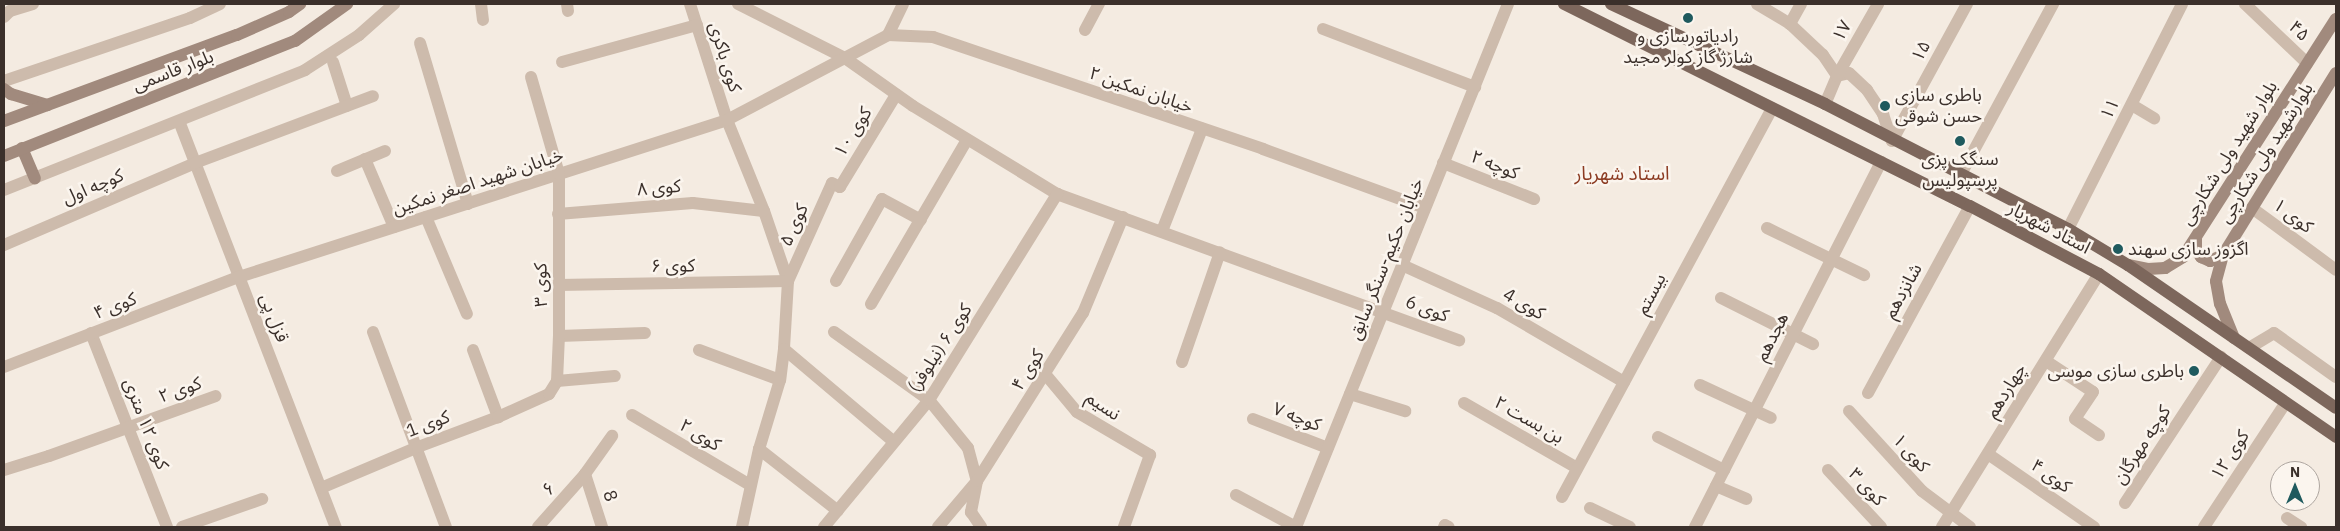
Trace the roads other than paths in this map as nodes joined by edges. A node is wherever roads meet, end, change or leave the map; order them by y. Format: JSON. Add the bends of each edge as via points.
{"nodes":[{"id":1,"x":33,"y":4,"type":"edge"},
{"id":2,"x":220,"y":4,"type":"edge"},
{"id":3,"x":300,"y":4,"type":"edge"},
{"id":4,"x":348,"y":4,"type":"edge"},
{"id":5,"x":394,"y":4,"type":"edge"},
{"id":6,"x":481,"y":4,"type":"edge"},
{"id":7,"x":690,"y":4,"type":"edge"},
{"id":8,"x":738,"y":4,"type":"edge"},
{"id":9,"x":902,"y":4,"type":"edge"},
{"id":10,"x":1098,"y":4,"type":"edge"},
{"id":11,"x":1508,"y":4,"type":"edge"},
{"id":12,"x":1564,"y":4,"type":"edge"},
{"id":13,"x":1611,"y":4,"type":"edge"},
{"id":14,"x":1757,"y":4,"type":"edge"},
{"id":15,"x":1801,"y":4,"type":"edge"},
{"id":16,"x":1878,"y":4,"type":"edge"},
{"id":17,"x":1967,"y":4,"type":"edge"},
{"id":18,"x":2053,"y":4,"type":"edge"},
{"id":19,"x":2182,"y":4,"type":"edge"},
{"id":20,"x":2245,"y":4,"type":"edge"},
{"id":21,"x":4,"y":17,"type":"edge"},
{"id":22,"x":2336,"y":19,"type":"edge"},
{"id":23,"x":483,"y":20,"type":"dead end"},
{"id":24,"x":1790,"y":24,"type":"junction"},
{"id":25,"x":697,"y":25,"type":"junction"},
{"id":26,"x":1323,"y":29,"type":"dead end"},
{"id":27,"x":1085,"y":30,"type":"dead end"},
{"id":28,"x":888,"y":34,"type":"junction"},
{"id":29,"x":420,"y":43,"type":"dead end"},
{"id":30,"x":845,"y":58,"type":"junction"},
{"id":31,"x":333,"y":62,"type":"dead end"},
{"id":32,"x":562,"y":62,"type":"dead end"},
{"id":33,"x":2307,"y":63,"type":"junction"},
{"id":34,"x":2336,"y":73,"type":"edge"},
{"id":35,"x":1837,"y":76,"type":"junction"},
{"id":36,"x":531,"y":77,"type":"dead end"},
{"id":37,"x":4,"y":81,"type":"edge"},
{"id":38,"x":1474,"y":87,"type":"junction"},
{"id":39,"x":4,"y":89,"type":"edge"},
{"id":40,"x":896,"y":95,"type":"junction"},
{"id":41,"x":373,"y":96,"type":"dead end"},
{"id":42,"x":1825,"y":104,"type":"junction"},
{"id":43,"x":47,"y":105,"type":"junction"},
{"id":44,"x":2132,"y":105,"type":"junction"},
{"id":45,"x":347,"y":106,"type":"junction"},
{"id":46,"x":1772,"y":108,"type":"junction"},
{"id":47,"x":2154,"y":118,"type":"dead end"},
{"id":48,"x":726,"y":120,"type":"junction"},
{"id":49,"x":4,"y":121,"type":"edge"},
{"id":50,"x":179,"y":121,"type":"junction"},
{"id":51,"x":1202,"y":129,"type":"junction"},
{"id":52,"x":967,"y":140,"type":"junction"},
{"id":53,"x":1892,"y":140,"type":"junction"},
{"id":54,"x":22,"y":148,"type":"junction"},
{"id":55,"x":385,"y":151,"type":"dead end"},
{"id":56,"x":4,"y":156,"type":"edge"},
{"id":57,"x":366,"y":159,"type":"junction"},
{"id":58,"x":1881,"y":162,"type":"junction"},
{"id":59,"x":195,"y":163,"type":"junction"},
{"id":60,"x":1443,"y":163,"type":"junction"},
{"id":61,"x":337,"y":171,"type":"dead end"},
{"id":62,"x":559,"y":174,"type":"junction"},
{"id":63,"x":1960,"y":176,"type":"junction"},
{"id":64,"x":34,"y":178,"type":"junction"},
{"id":65,"x":836,"y":185,"type":"joint"},
{"id":66,"x":4,"y":190,"type":"edge"},
{"id":67,"x":1058,"y":194,"type":"junction"},
{"id":68,"x":1534,"y":200,"type":"dead end"},
{"id":69,"x":468,"y":204,"type":"junction"},
{"id":70,"x":1970,"y":206,"type":"junction"},
{"id":71,"x":1425,"y":208,"type":"junction"},
{"id":72,"x":2252,"y":208,"type":"junction"},
{"id":73,"x":764,"y":211,"type":"junction"},
{"id":74,"x":558,"y":214,"type":"junction"},
{"id":75,"x":426,"y":217,"type":"junction"},
{"id":76,"x":1124,"y":217,"type":"junction"},
{"id":77,"x":921,"y":220,"type":"junction"},
{"id":78,"x":394,"y":227,"type":"junction"},
{"id":79,"x":1767,"y":228,"type":"dead end"},
{"id":80,"x":2068,"y":230,"type":"junction"},
{"id":81,"x":1162,"y":231,"type":"junction"},
{"id":82,"x":2196,"y":239,"type":"junction"},
{"id":83,"x":4,"y":244,"type":"edge"},
{"id":84,"x":1220,"y":252,"type":"junction"},
{"id":85,"x":2222,"y":255,"type":"junction"},
{"id":86,"x":1831,"y":260,"type":"junction"},
{"id":87,"x":1402,"y":265,"type":"junction"},
{"id":88,"x":2128,"y":265,"type":"junction"},
{"id":89,"x":2336,"y":270,"type":"edge"},
{"id":90,"x":2099,"y":274,"type":"junction"},
{"id":91,"x":1864,"y":276,"type":"dead end"},
{"id":92,"x":240,"y":277,"type":"junction"},
{"id":93,"x":788,"y":281,"type":"junction"},
{"id":94,"x":836,"y":281,"type":"dead end"},
{"id":95,"x":558,"y":285,"type":"junction"},
{"id":96,"x":1721,"y":298,"type":"dead end"},
{"id":97,"x":871,"y":304,"type":"dead end"},
{"id":98,"x":1383,"y":312,"type":"junction"},
{"id":99,"x":467,"y":314,"type":"dead end"},
{"id":100,"x":373,"y":332,"type":"dead end"},
{"id":101,"x":834,"y":332,"type":"dead end"},
{"id":102,"x":645,"y":333,"type":"dead end"},
{"id":103,"x":91,"y":334,"type":"junction"},
{"id":104,"x":1794,"y":334,"type":"junction"},
{"id":105,"x":559,"y":336,"type":"junction"},
{"id":106,"x":2234,"y":338,"type":"junction"},
{"id":107,"x":1459,"y":340,"type":"dead end"},
{"id":108,"x":1812,"y":344,"type":"dead end"},
{"id":109,"x":2249,"y":348,"type":"junction"},
{"id":110,"x":473,"y":350,"type":"dead end"},
{"id":111,"x":699,"y":350,"type":"dead end"},
{"id":112,"x":784,"y":350,"type":"junction"},
{"id":113,"x":2221,"y":356,"type":"junction"},
{"id":114,"x":2046,"y":361,"type":"junction"},
{"id":115,"x":1182,"y":362,"type":"dead end"},
{"id":116,"x":4,"y":367,"type":"edge"},
{"id":117,"x":1046,"y":375,"type":"junction"},
{"id":118,"x":615,"y":376,"type":"dead end"},
{"id":119,"x":2336,"y":377,"type":"edge"},
{"id":120,"x":780,"y":380,"type":"junction"},
{"id":121,"x":557,"y":381,"type":"junction"},
{"id":122,"x":1624,"y":382,"type":"junction"},
{"id":123,"x":2301,"y":384,"type":"junction"},
{"id":124,"x":1700,"y":385,"type":"dead end"},
{"id":125,"x":1868,"y":393,"type":"dead end"},
{"id":126,"x":549,"y":394,"type":"joint"},
{"id":127,"x":1350,"y":394,"type":"junction"},
{"id":128,"x":216,"y":396,"type":"dead end"},
{"id":129,"x":929,"y":400,"type":"junction"},
{"id":130,"x":2286,"y":402,"type":"junction"},
{"id":131,"x":1464,"y":403,"type":"dead end"},
{"id":132,"x":2336,"y":408,"type":"edge"},
{"id":133,"x":1405,"y":411,"type":"dead end"},
{"id":134,"x":1754,"y":411,"type":"junction"},
{"id":135,"x":1849,"y":411,"type":"dead end"},
{"id":136,"x":632,"y":415,"type":"dead end"},
{"id":137,"x":498,"y":416,"type":"junction"},
{"id":138,"x":1771,"y":418,"type":"dead end"},
{"id":139,"x":1253,"y":419,"type":"dead end"},
{"id":140,"x":128,"y":427,"type":"junction"},
{"id":141,"x":2099,"y":435,"type":"dead end"},
{"id":142,"x":612,"y":436,"type":"dead end"},
{"id":143,"x":1658,"y":437,"type":"dead end"},
{"id":144,"x":2336,"y":437,"type":"edge"},
{"id":145,"x":894,"y":442,"type":"junction"},
{"id":146,"x":418,"y":446,"type":"junction"},
{"id":147,"x":1328,"y":448,"type":"junction"},
{"id":148,"x":760,"y":449,"type":"junction"},
{"id":149,"x":1988,"y":454,"type":"junction"},
{"id":150,"x":1578,"y":468,"type":"junction"},
{"id":151,"x":4,"y":470,"type":"edge"},
{"id":152,"x":1724,"y":470,"type":"junction"},
{"id":153,"x":1828,"y":470,"type":"dead end"},
{"id":154,"x":585,"y":474,"type":"junction"},
{"id":155,"x":977,"y":481,"type":"junction"},
{"id":156,"x":750,"y":485,"type":"junction"},
{"id":157,"x":1716,"y":486,"type":"junction"},
{"id":158,"x":321,"y":488,"type":"junction"},
{"id":159,"x":1236,"y":495,"type":"dead end"},
{"id":160,"x":1562,"y":497,"type":"dead end"},
{"id":161,"x":262,"y":499,"type":"dead end"},
{"id":162,"x":1746,"y":499,"type":"dead end"},
{"id":163,"x":2125,"y":503,"type":"dead end"},
{"id":164,"x":1590,"y":508,"type":"dead end"},
{"id":165,"x":838,"y":511,"type":"junction"},
{"id":166,"x":1951,"y":513,"type":"junction"},
{"id":167,"x":2287,"y":518,"type":"dead end"},
{"id":168,"x":744,"y":523,"type":"edge"},
{"id":169,"x":168,"y":527,"type":"edge"},
{"id":170,"x":182,"y":527,"type":"edge"},
{"id":171,"x":336,"y":527,"type":"edge"},
{"id":172,"x":446,"y":527,"type":"edge"},
{"id":173,"x":538,"y":527,"type":"edge"},
{"id":174,"x":602,"y":527,"type":"edge"},
{"id":175,"x":735,"y":527,"type":"edge"},
{"id":176,"x":824,"y":527,"type":"edge"},
{"id":177,"x":938,"y":527,"type":"edge"},
{"id":178,"x":981,"y":527,"type":"edge"},
{"id":179,"x":1124,"y":527,"type":"edge"},
{"id":180,"x":1296,"y":527,"type":"edge"},
{"id":181,"x":1444,"y":527,"type":"edge"},
{"id":182,"x":1449,"y":527,"type":"edge"},
{"id":183,"x":1630,"y":527,"type":"edge"},
{"id":184,"x":1695,"y":527,"type":"edge"},
{"id":185,"x":1881,"y":527,"type":"edge"},
{"id":186,"x":1942,"y":527,"type":"edge"},
{"id":187,"x":1970,"y":527,"type":"edge"},
{"id":188,"x":2094,"y":527,"type":"edge"},
{"id":189,"x":2204,"y":527,"type":"edge"},
{"id":190,"x":2301,"y":527,"type":"edge"}],
"edges":[{"from":1,"to":21,"type":"street","via":[[10,11]]},
{"from":2,"to":37,"type":"street","via":[[190,18]]},
{"from":3,"to":43,"type":"main road","name":"بلوار قاسمی","via":[[236,35]]},
{"from":4,"to":54,"type":"main road","name":"بلوار قاسمی","via":[[295,41]]},
{"from":5,"to":50,"type":"street","via":[[359,35],[306,70]]},
{"from":6,"to":23,"type":"street"},
{"from":7,"to":25,"type":"street","name":"کوی باکری"},
{"from":8,"to":30,"type":"street"},
{"from":9,"to":28,"type":"street"},
{"from":10,"to":27,"type":"street"},
{"from":11,"to":38,"type":"street","name":"خیابان حکیم-سنگر سابق"},
{"from":12,"to":46,"type":"main road","name":"استاد شهریار"},
{"from":13,"to":42,"type":"main road","name":"استاد شهریار"},
{"from":14,"to":24,"type":"street"},
{"from":15,"to":24,"type":"street"},
{"from":16,"to":35,"type":"street","name":"۱۷"},
{"from":17,"to":53,"type":"street","name":"۱۵"},
{"from":18,"to":63,"type":"street"},
{"from":19,"to":44,"type":"street","name":"۱۱"},
{"from":20,"to":33,"type":"street","name":"۴۵"},
{"from":22,"to":33,"type":"main road","name":"بلوار شهید ولی شکارچی"},
{"from":24,"to":35,"type":"street","via":[[1823,55]]},
{"from":25,"to":32,"type":"street"},
{"from":25,"to":48,"type":"street","name":"کوی باکری"},
{"from":26,"to":38,"type":"street"},
{"from":28,"to":30,"type":"street"},
{"from":28,"to":51,"type":"street","name":"خیابان نمکین ۲","via":[[933,37]]},
{"from":29,"to":69,"type":"street"},
{"from":30,"to":40,"type":"street","name":"کوی 6"},
{"from":30,"to":48,"type":"street","name":"خیابان شهید اصغر نمکین"},
{"from":31,"to":45,"type":"street"},
{"from":33,"to":82,"type":"main road","name":"بلوار شهید ولی شکارچی"},
{"from":34,"to":72,"type":"main road","name":"بلوارشهید ولی شکارچی"},
{"from":35,"to":42,"type":"street","name":"۱۷"},
{"from":35,"to":53,"type":"street","via":[[1849,73],[1867,90],[1883,114]]},
{"from":36,"to":62,"type":"street"},
{"from":38,"to":60,"type":"street","name":"خیابان حکیم-سنگر سابق"},
{"from":39,"to":43,"type":"main road","via":[[10,94]]},
{"from":40,"to":52,"type":"street","name":"کوی 6"},
{"from":40,"to":65,"type":"street","name":"کوی ۱۰"},
{"from":41,"to":45,"type":"street","name":"کوچه اول"},
{"from":42,"to":53,"type":"main road","name":"استاد شهریار"},
{"from":43,"to":49,"type":"main road","name":"بلوار قاسمی"},
{"from":44,"to":47,"type":"street"},
{"from":44,"to":80,"type":"street","name":"۱۱"},
{"from":45,"to":59,"type":"street","name":"کوچه اول"},
{"from":46,"to":58,"type":"main road","name":"استاد شهریار"},
{"from":46,"to":122,"type":"street","name":"بیستم"},
{"from":48,"to":62,"type":"street","name":"خیابان شهید اصغر نمکین"},
{"from":48,"to":73,"type":"street","name":"کوی باکری"},
{"from":50,"to":59,"type":"street","name":"قزل پی"},
{"from":50,"to":64,"type":"street"},
{"from":51,"to":71,"type":"street","name":"خیابان نمکین ۲"},
{"from":51,"to":81,"type":"street"},
{"from":52,"to":67,"type":"street","name":"کوی 6"},
{"from":52,"to":77,"type":"street"},
{"from":53,"to":63,"type":"main road","name":"استاد شهریار"},
{"from":54,"to":56,"type":"main road","name":"بلوار قاسمی"},
{"from":54,"to":64,"type":"main road"},
{"from":55,"to":57,"type":"street"},
{"from":57,"to":61,"type":"street"},
{"from":57,"to":78,"type":"street"},
{"from":58,"to":70,"type":"main road","name":"استاد شهریار"},
{"from":58,"to":86,"type":"street","name":"هجدهم"},
{"from":59,"to":83,"type":"street","name":"کوچه اول"},
{"from":59,"to":92,"type":"street","name":"قزل پی"},
{"from":60,"to":68,"type":"street","name":"کوچه ۲"},
{"from":60,"to":71,"type":"street","name":"خیابان حکیم-سنگر سابق"},
{"from":62,"to":69,"type":"street","name":"خیابان شهید اصغر نمکین"},
{"from":62,"to":74,"type":"street","name":"کوی ۳"},
{"from":63,"to":80,"type":"main road","name":"استاد شهریار"},
{"from":64,"to":66,"type":"street"},
{"from":65,"to":93,"type":"street","name":"کوی ۵"},
{"from":67,"to":76,"type":"street","name":"کوی 6"},
{"from":67,"to":129,"type":"street","name":"کوی ۶ (نیلوفر)"},
{"from":69,"to":75,"type":"street","name":"خیابان شهید اصغر نمکین"},
{"from":70,"to":90,"type":"main road","name":"استاد شهریار"},
{"from":70,"to":125,"type":"street","name":"شانزدهم"},
{"from":71,"to":87,"type":"street","name":"خیابان حکیم-سنگر سابق"},
{"from":72,"to":85,"type":"main road","name":"بلوارشهید ولی شکارچی"},
{"from":72,"to":89,"type":"street","name":"کوی ۱"},
{"from":73,"to":74,"type":"street","name":"کوی ۸","via":[[693,203]]},
{"from":73,"to":93,"type":"street","name":"کوی باکری"},
{"from":74,"to":95,"type":"street","name":"کوی ۳"},
{"from":75,"to":78,"type":"street","name":"خیابان شهید اصغر نمکین"},
{"from":75,"to":99,"type":"street"},
{"from":76,"to":81,"type":"street","name":"کوی 6"},
{"from":76,"to":117,"type":"street","name":"کوی ۴","via":[[1084,313]]},
{"from":77,"to":94,"type":"street","via":[[882,199]]},
{"from":77,"to":97,"type":"street"},
{"from":78,"to":92,"type":"street","name":"خیابان شهید اصغر نمکین"},
{"from":79,"to":86,"type":"street"},
{"from":80,"to":88,"type":"main road","name":"استاد شهریار"},
{"from":81,"to":84,"type":"street","name":"کوی 6"},
{"from":82,"to":85,"type":"main road","via":[[2196,250],[2201,258],[2210,261]]},
{"from":82,"to":88,"type":"main road","name":"بلوار شهید ولی شکارچی","via":[[2182,257],[2165,268]]},
{"from":84,"to":98,"type":"street","name":"کوی 6"},
{"from":84,"to":115,"type":"street"},
{"from":85,"to":106,"type":"main road","name":"بلوارشهید ولی شکارچی","via":[[2216,281],[2220,304]]},
{"from":86,"to":91,"type":"street"},
{"from":86,"to":104,"type":"street","name":"هجدهم"},
{"from":87,"to":98,"type":"street","name":"خیابان حکیم-سنگر سابق"},
{"from":87,"to":122,"type":"street","name":"کوی 4","via":[[1497,308]]},
{"from":88,"to":106,"type":"main road","name":"استاد شهریار"},
{"from":90,"to":113,"type":"main road","name":"استاد شهریار"},
{"from":90,"to":114,"type":"street","name":"چهاردهم"},
{"from":92,"to":103,"type":"street","name":"کوی ۴"},
{"from":92,"to":158,"type":"street","name":"قزل پی"},
{"from":93,"to":95,"type":"street","name":"کوی ۶"},
{"from":93,"to":112,"type":"street"},
{"from":95,"to":105,"type":"street","name":"کوی ۳"},
{"from":96,"to":104,"type":"street"},
{"from":98,"to":107,"type":"street","name":"کوی 6"},
{"from":98,"to":127,"type":"street","name":"خیابان حکیم-سنگر سابق"},
{"from":100,"to":146,"type":"street"},
{"from":101,"to":129,"type":"street"},
{"from":102,"to":105,"type":"street"},
{"from":103,"to":116,"type":"street","name":"کوی ۴"},
{"from":103,"to":140,"type":"street","name":"کوی ۱۲ متری"},
{"from":104,"to":108,"type":"street"},
{"from":104,"to":134,"type":"street","name":"هجدهم"},
{"from":105,"to":121,"type":"street","name":"کوی ۳"},
{"from":106,"to":109,"type":"main road","name":"استاد شهریار"},
{"from":109,"to":119,"type":"street","via":[[2274,333]]},
{"from":109,"to":123,"type":"main road","name":"استاد شهریار"},
{"from":110,"to":137,"type":"street"},
{"from":111,"to":120,"type":"street"},
{"from":112,"to":120,"type":"street"},
{"from":112,"to":145,"type":"street"},
{"from":113,"to":130,"type":"main road","name":"استاد شهریار"},
{"from":113,"to":163,"type":"street","name":"کوچه مهرگان"},
{"from":114,"to":141,"type":"street","via":[[2093,392],[2075,419]]},
{"from":114,"to":149,"type":"street","name":"چهاردهم"},
{"from":117,"to":155,"type":"street","name":"کوی ۴"},
{"from":117,"to":179,"type":"street","name":"نسیم","via":[[1076,412],[1150,455]]},
{"from":118,"to":121,"type":"street"},
{"from":120,"to":148,"type":"street"},
{"from":121,"to":126,"type":"street","name":"کوی ۳"},
{"from":122,"to":150,"type":"street","name":"بیستم"},
{"from":123,"to":130,"type":"main road"},
{"from":123,"to":132,"type":"main road","name":"استاد شهریار"},
{"from":124,"to":134,"type":"street"},
{"from":126,"to":137,"type":"street","name":"کوی 1"},
{"from":127,"to":133,"type":"street"},
{"from":127,"to":147,"type":"street","name":"خیابان حکیم-سنگر سابق"},
{"from":128,"to":140,"type":"street","name":"کوی ۲"},
{"from":129,"to":145,"type":"street","name":"کوی ۶ (نیلوفر)"},
{"from":129,"to":155,"type":"street","via":[[968,448]]},
{"from":130,"to":144,"type":"main road","name":"استاد شهریار"},
{"from":130,"to":189,"type":"street","name":"کوی ۱۲"},
{"from":131,"to":150,"type":"street","name":"بن بست ۲"},
{"from":134,"to":138,"type":"street"},
{"from":134,"to":152,"type":"street","name":"هجدهم"},
{"from":135,"to":166,"type":"street","name":"کوی ۱","via":[[1922,490]]},
{"from":136,"to":156,"type":"street","name":"کوی ۲"},
{"from":137,"to":146,"type":"street","name":"کوی 1"},
{"from":139,"to":147,"type":"street","name":"کوچه ۷"},
{"from":140,"to":151,"type":"street","name":"کوی ۲"},
{"from":140,"to":169,"type":"street","name":"کوی ۱۲ متری"},
{"from":142,"to":154,"type":"street","name":"۶"},
{"from":143,"to":152,"type":"street"},
{"from":145,"to":165,"type":"street","name":"کوی ۶ (نیلوفر)"},
{"from":146,"to":158,"type":"street","name":"کوی 1"},
{"from":146,"to":172,"type":"street"},
{"from":147,"to":180,"type":"street","name":"خیابان حکیم-سنگر سابق"},
{"from":148,"to":156,"type":"street"},
{"from":148,"to":165,"type":"street"},
{"from":149,"to":166,"type":"street","name":"چهاردهم"},
{"from":149,"to":188,"type":"street","name":"کوی ۴"},
{"from":150,"to":160,"type":"street","name":"بیستم"},
{"from":152,"to":157,"type":"street","name":"هجدهم"},
{"from":153,"to":185,"type":"street","name":"کوی ۳"},
{"from":154,"to":173,"type":"street","name":"۶"},
{"from":154,"to":174,"type":"street","name":"8"},
{"from":155,"to":177,"type":"street","name":"کوی ۴"},
{"from":155,"to":178,"type":"street","via":[[972,512]]},
{"from":156,"to":168,"type":"street"},
{"from":157,"to":162,"type":"street"},
{"from":157,"to":184,"type":"street","name":"هجدهم"},
{"from":158,"to":171,"type":"street","name":"قزل پی"},
{"from":159,"to":180,"type":"street"},
{"from":161,"to":170,"type":"street"},
{"from":164,"to":183,"type":"street"},
{"from":165,"to":176,"type":"street","name":"کوی ۶ (نیلوفر)"},
{"from":166,"to":186,"type":"street","name":"چهاردهم"},
{"from":166,"to":187,"type":"street"},
{"from":167,"to":190,"type":"street"},
{"from":168,"to":175,"type":"street"},
{"from":181,"to":182,"type":"street"}]}
